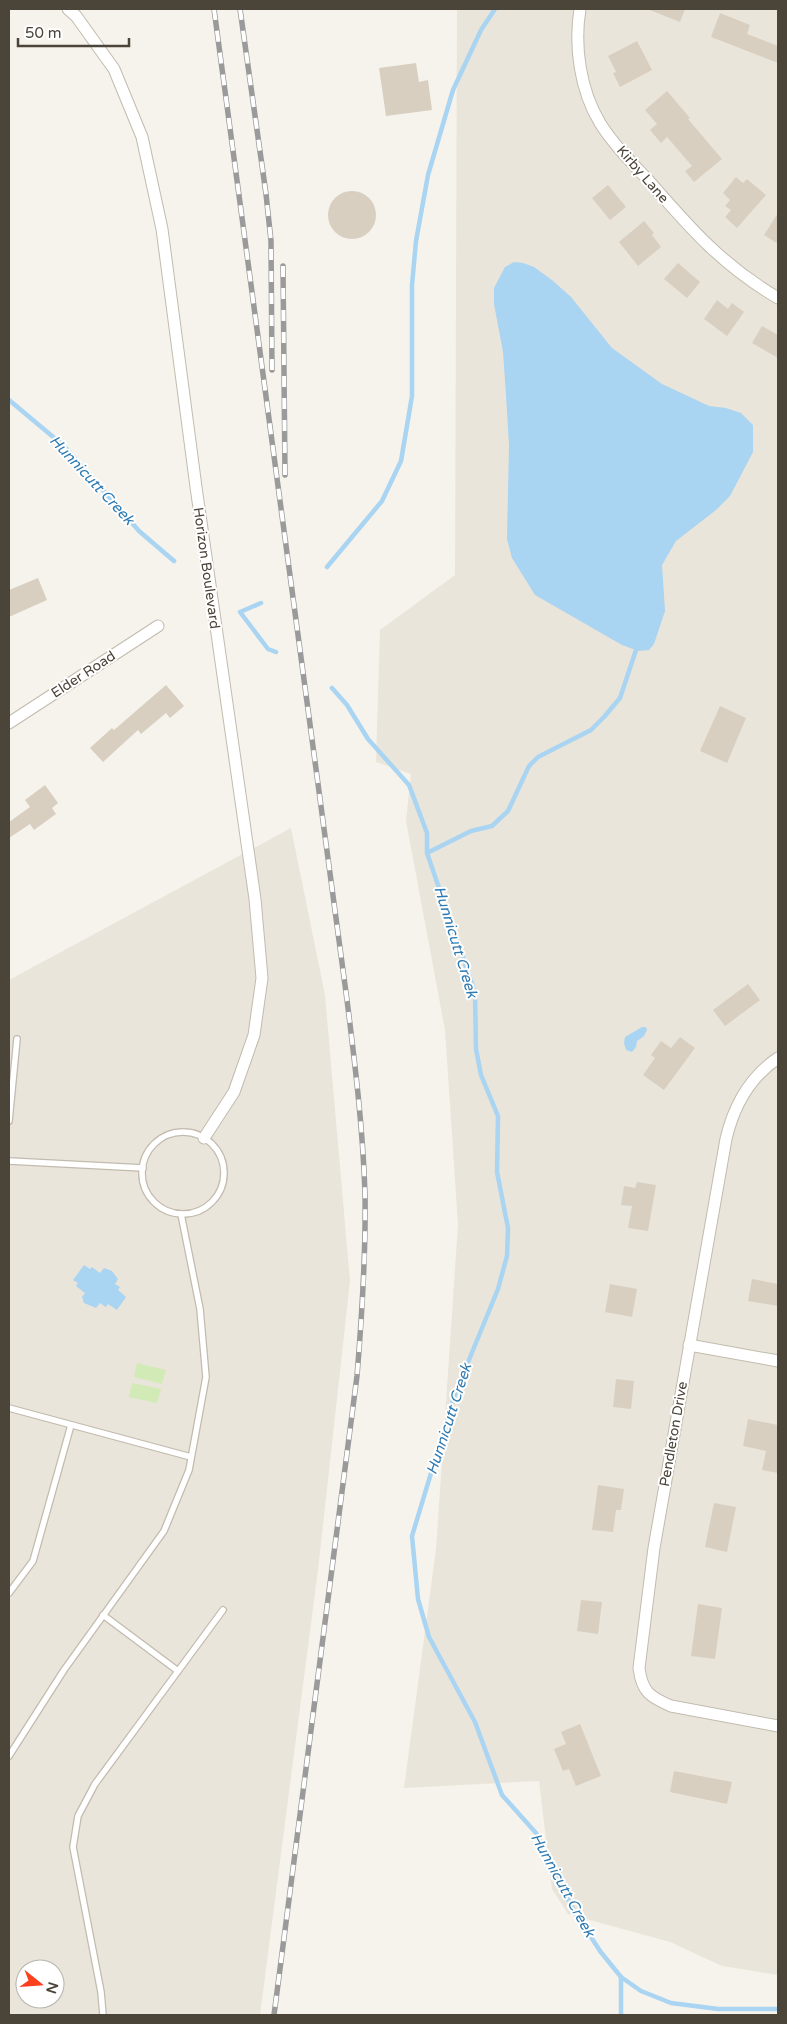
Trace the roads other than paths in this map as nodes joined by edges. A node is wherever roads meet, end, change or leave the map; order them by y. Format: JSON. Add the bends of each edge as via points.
{"nodes":[{"id":1,"x":68,"y":9,"type":"edge"},
{"id":2,"x":580,"y":9,"type":"edge"},
{"id":3,"x":778,"y":298,"type":"edge"},
{"id":4,"x":158,"y":626,"type":"dead end"},
{"id":5,"x":9,"y":723,"type":"edge"},
{"id":6,"x":17,"y":1039,"type":"dead end"},
{"id":7,"x":778,"y":1058,"type":"edge"},
{"id":8,"x":9,"y":1121,"type":"edge"},
{"id":9,"x":204,"y":1138,"type":"junction"},
{"id":10,"x":9,"y":1161,"type":"edge"},
{"id":11,"x":143,"y":1168,"type":"junction"},
{"id":12,"x":181,"y":1214,"type":"junction"},
{"id":13,"x":689,"y":1345,"type":"junction"},
{"id":14,"x":778,"y":1361,"type":"edge"},
{"id":15,"x":9,"y":1408,"type":"edge"},
{"id":16,"x":71,"y":1425,"type":"junction"},
{"id":17,"x":191,"y":1457,"type":"junction"},
{"id":18,"x":9,"y":1593,"type":"edge"},
{"id":19,"x":223,"y":1610,"type":"dead end"},
{"id":20,"x":103,"y":1615,"type":"junction"},
{"id":21,"x":178,"y":1671,"type":"junction"},
{"id":22,"x":778,"y":1726,"type":"edge"},
{"id":23,"x":9,"y":1756,"type":"edge"},
{"id":24,"x":103,"y":2015,"type":"edge"}],
"edges":[{"from":1,"to":9,"type":"street","name":"Horizon Boulevard","via":[[114,69],[142,137],[162,229],[255,899],[262,978],[254,1035],[234,1092]]},
{"from":2,"to":3,"type":"street","name":"Kirby Lane","via":[[578,50],[590,101],[600,122],[696,236],[741,274]]},
{"from":4,"to":5,"type":"street","name":"Elder Road"},
{"from":6,"to":8,"type":"lane"},
{"from":7,"to":13,"type":"street","name":"Pendleton Drive","via":[[765,1066],[750,1083],[730,1120]]},
{"from":9,"to":11,"type":"lane","via":[[192,1132],[166,1136],[154,1144]]},
{"from":9,"to":12,"type":"lane","via":[[215,1146],[222,1158],[223,1185],[207,1207]]},
{"from":10,"to":11,"type":"lane"},
{"from":11,"to":12,"type":"lane","via":[[143,1181],[156,1204]]},
{"from":12,"to":17,"type":"lane","via":[[200,1308],[206,1377]]},
{"from":13,"to":14,"type":"street"},
{"from":13,"to":22,"type":"street","name":"Pendleton Drive","via":[[654,1548],[640,1653],[640,1681],[646,1692],[671,1706]]},
{"from":15,"to":16,"type":"lane"},
{"from":16,"to":17,"type":"lane"},
{"from":16,"to":18,"type":"lane","via":[[33,1561]]},
{"from":17,"to":20,"type":"lane","via":[[189,1470],[164,1531]]},
{"from":19,"to":21,"type":"lane"},
{"from":20,"to":21,"type":"lane"},
{"from":20,"to":23,"type":"lane"},
{"from":21,"to":24,"type":"lane","via":[[95,1784],[78,1816],[73,1846]]}]}
